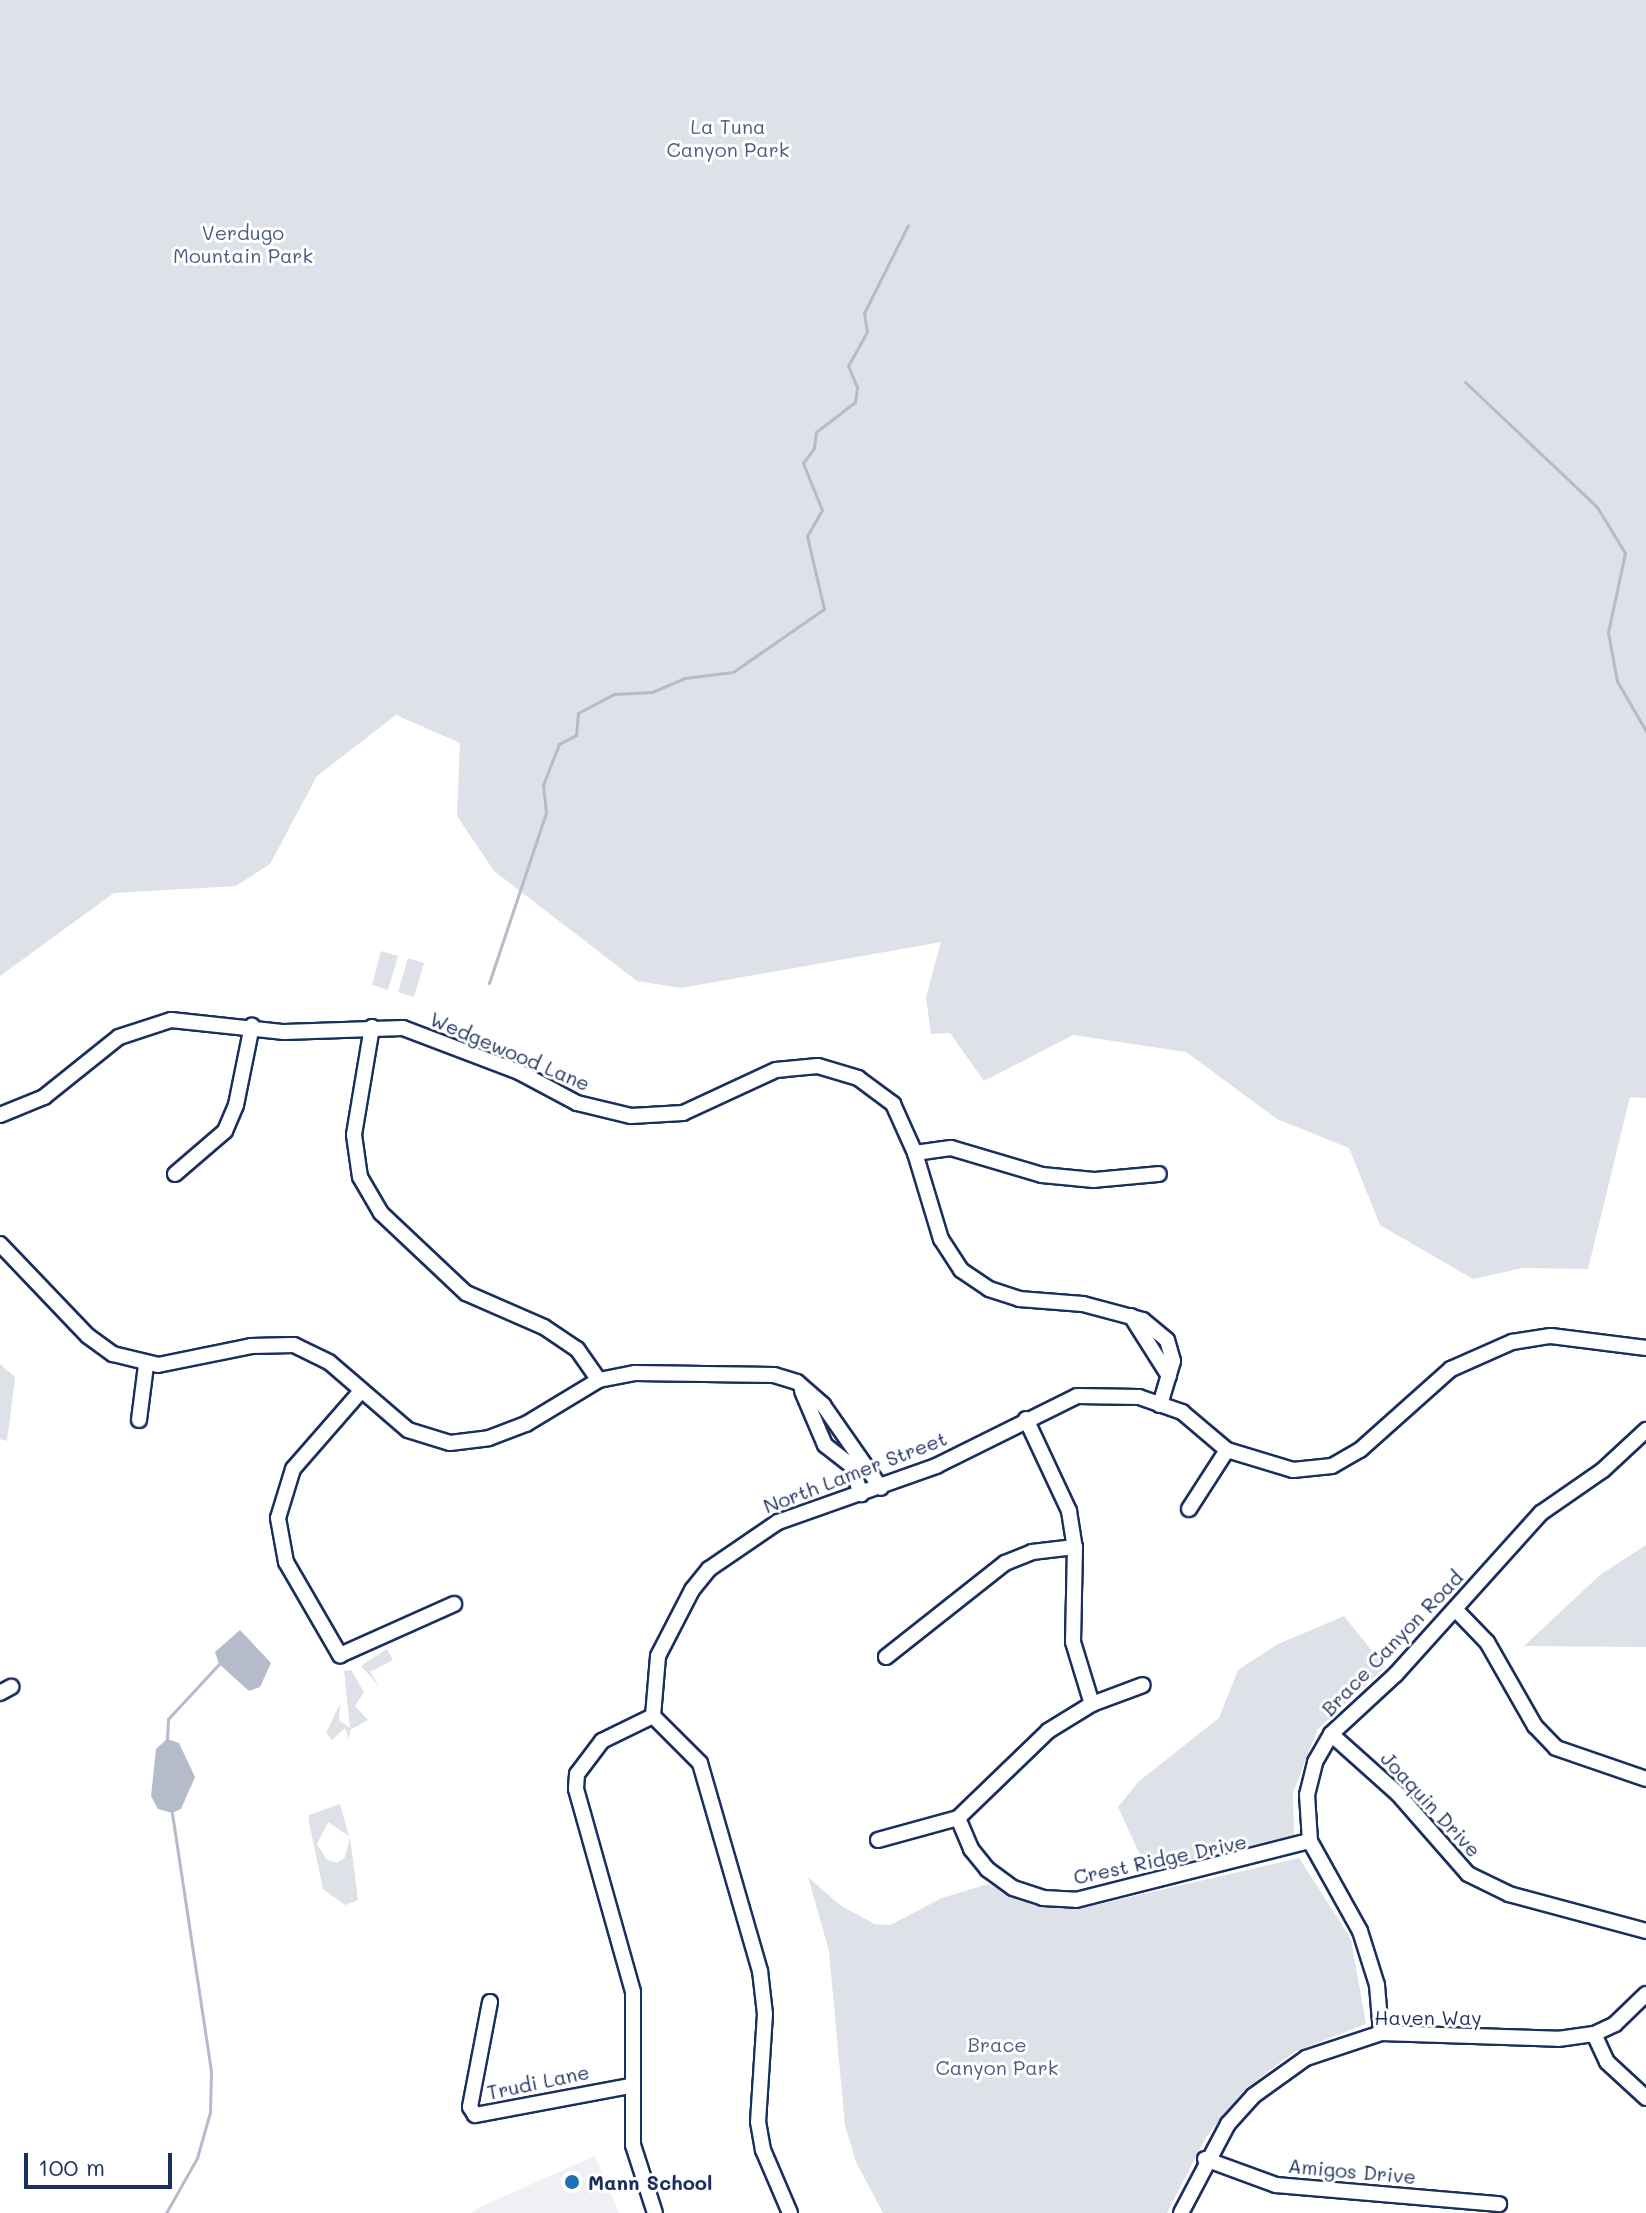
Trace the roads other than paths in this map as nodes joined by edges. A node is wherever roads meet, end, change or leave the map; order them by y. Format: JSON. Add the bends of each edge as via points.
{"nodes":[{"id":1,"x":252,"y":1026,"type":"junction"},
{"id":2,"x":372,"y":1027,"type":"junction"},
{"id":3,"x":0,"y":1115,"type":"edge"},
{"id":4,"x":915,"y":1153,"type":"junction"},
{"id":5,"x":175,"y":1174,"type":"dead end"},
{"id":6,"x":1159,"y":1174,"type":"dead end"},
{"id":7,"x":0,"y":1244,"type":"edge"},
{"id":8,"x":1646,"y":1348,"type":"edge"},
{"id":9,"x":146,"y":1365,"type":"junction"},
{"id":10,"x":599,"y":1380,"type":"junction"},
{"id":11,"x":797,"y":1382,"type":"junction"},
{"id":12,"x":361,"y":1391,"type":"junction"},
{"id":13,"x":1160,"y":1405,"type":"junction"},
{"id":14,"x":1026,"y":1419,"type":"junction"},
{"id":15,"x":139,"y":1420,"type":"dead end"},
{"id":16,"x":1646,"y":1430,"type":"edge"},
{"id":17,"x":1227,"y":1450,"type":"junction"},
{"id":18,"x":881,"y":1488,"type":"junction"},
{"id":19,"x":861,"y":1494,"type":"junction"},
{"id":20,"x":1189,"y":1509,"type":"dead end"},
{"id":21,"x":1075,"y":1547,"type":"junction"},
{"id":22,"x":454,"y":1604,"type":"dead end"},
{"id":23,"x":1455,"y":1609,"type":"junction"},
{"id":24,"x":886,"y":1657,"type":"dead end"},
{"id":25,"x":1143,"y":1685,"type":"dead end"},
{"id":26,"x":1092,"y":1704,"type":"junction"},
{"id":27,"x":653,"y":1716,"type":"junction"},
{"id":28,"x":1331,"y":1734,"type":"junction"},
{"id":29,"x":1646,"y":1779,"type":"edge"},
{"id":30,"x":958,"y":1818,"type":"junction"},
{"id":31,"x":878,"y":1840,"type":"dead end"},
{"id":32,"x":1310,"y":1841,"type":"junction"},
{"id":33,"x":1646,"y":1931,"type":"edge"},
{"id":34,"x":1646,"y":1994,"type":"edge"},
{"id":35,"x":490,"y":2002,"type":"dead end"},
{"id":36,"x":1381,"y":2033,"type":"junction"},
{"id":37,"x":1594,"y":2034,"type":"junction"},
{"id":38,"x":630,"y":2086,"type":"junction"},
{"id":39,"x":1646,"y":2098,"type":"edge"},
{"id":40,"x":1205,"y":2159,"type":"junction"},
{"id":41,"x":1499,"y":2204,"type":"dead end"},
{"id":42,"x":655,"y":2213,"type":"edge"},
{"id":43,"x":790,"y":2213,"type":"edge"},
{"id":44,"x":1181,"y":2213,"type":"edge"}],
"edges":[{"from":1,"to":2,"type":"street","name":"Wedgewood Lane","via":[[284,1032]]},
{"from":1,"to":3,"type":"street","name":"Wedgewood Lane","via":[[171,1020],[145,1026],[119,1037],[44,1097]]},
{"from":1,"to":5,"type":"street","via":[[236,1105],[225,1131]]},
{"from":2,"to":4,"type":"street","name":"Wedgewood Lane","via":[[403,1028],[451,1044],[577,1103],[631,1116],[683,1113],[776,1070],[818,1066],[858,1078],[893,1104]]},
{"from":2,"to":10,"type":"street","via":[[354,1135],[360,1177],[381,1213],[466,1293],[544,1327],[577,1349]]},
{"from":4,"to":6,"type":"street","via":[[951,1148],[1042,1175],[1094,1180]]},
{"from":4,"to":13,"type":"street","name":"Wedgewood Lane","via":[[941,1239],[961,1270],[989,1289],[1019,1299],[1083,1304],[1131,1316],[1167,1340],[1173,1361]]},
{"from":7,"to":9,"type":"street","via":[[88,1336],[113,1354]]},
{"from":8,"to":17,"type":"street","name":"North Lamer Street","via":[[1551,1336],[1512,1342],[1451,1369],[1360,1450],[1332,1466],[1293,1470]]},
{"from":9,"to":12,"type":"street","via":[[284,1344],[329,1362]]},
{"from":9,"to":15,"type":"street"},
{"from":10,"to":11,"type":"street","via":[[700,1371],[774,1375]]},
{"from":10,"to":12,"type":"street","via":[[526,1424],[489,1438],[450,1443],[408,1430]]},
{"from":11,"to":18,"type":"street","via":[[823,1405]]},
{"from":11,"to":19,"type":"street","via":[[825,1445],[851,1465]]},
{"from":12,"to":22,"type":"street","via":[[298,1461],[278,1518],[279,1539],[294,1580],[332,1649],[344,1654]]},
{"from":13,"to":14,"type":"street","name":"North Lamer Street","via":[[1105,1393],[1077,1396]]},
{"from":13,"to":17,"type":"street","name":"North Lamer Street","via":[[1182,1412]]},
{"from":14,"to":18,"type":"street","name":"North Lamer Street"},
{"from":14,"to":21,"type":"street","via":[[1057,1478]]},
{"from":16,"to":23,"type":"street","name":"Brace Canyon Road","via":[[1603,1470],[1541,1513]]},
{"from":17,"to":20,"type":"street"},
{"from":18,"to":19,"type":"street","name":"North Lamer Street"},
{"from":19,"to":27,"type":"street","name":"North Lamer Street","via":[[778,1522],[709,1569],[692,1590],[658,1656]]},
{"from":21,"to":24,"type":"street","via":[[1032,1552],[1005,1563]]},
{"from":21,"to":26,"type":"street","via":[[1073,1642]]},
{"from":23,"to":28,"type":"street","name":"Brace Canyon Road"},
{"from":23,"to":29,"type":"street","via":[[1487,1642],[1535,1726],[1556,1748]]},
{"from":25,"to":26,"type":"street"},
{"from":26,"to":30,"type":"street","via":[[1048,1731]]},
{"from":27,"to":38,"type":"street","via":[[602,1741],[577,1774],[576,1789],[633,1992]]},
{"from":27,"to":43,"type":"street","via":[[700,1763],[760,1971],[765,2014],[758,2122],[763,2150]]},
{"from":28,"to":32,"type":"street","name":"Brace Canyon Road","via":[[1315,1762],[1307,1795]]},
{"from":28,"to":33,"type":"street","name":"Joaquin Drive","via":[[1398,1794],[1468,1874],[1509,1894]]},
{"from":30,"to":31,"type":"street"},
{"from":30,"to":32,"type":"street","name":"Crest Ridge Drive","via":[[971,1849],[987,1869],[1013,1888],[1043,1898],[1076,1900]]},
{"from":32,"to":36,"type":"street","name":"Brace Canyon Road","via":[[1360,1931],[1377,1985]]},
{"from":34,"to":37,"type":"street","name":"Haven Way","via":[[1615,2024]]},
{"from":35,"to":38,"type":"street","name":"Trudi Lane","via":[[470,2107],[475,2115]]},
{"from":36,"to":37,"type":"street","name":"Haven Way","via":[[1558,2039]]},
{"from":36,"to":40,"type":"street","name":"Haven Way","via":[[1341,2043],[1277,2077],[1228,2124]]},
{"from":37,"to":39,"type":"street","via":[[1607,2062]]},
{"from":38,"to":42,"type":"street","via":[[633,2145]]},
{"from":40,"to":41,"type":"street","name":"Amigos Drive","via":[[1276,2185]]},
{"from":40,"to":44,"type":"street","name":"Haven Way"}]}
